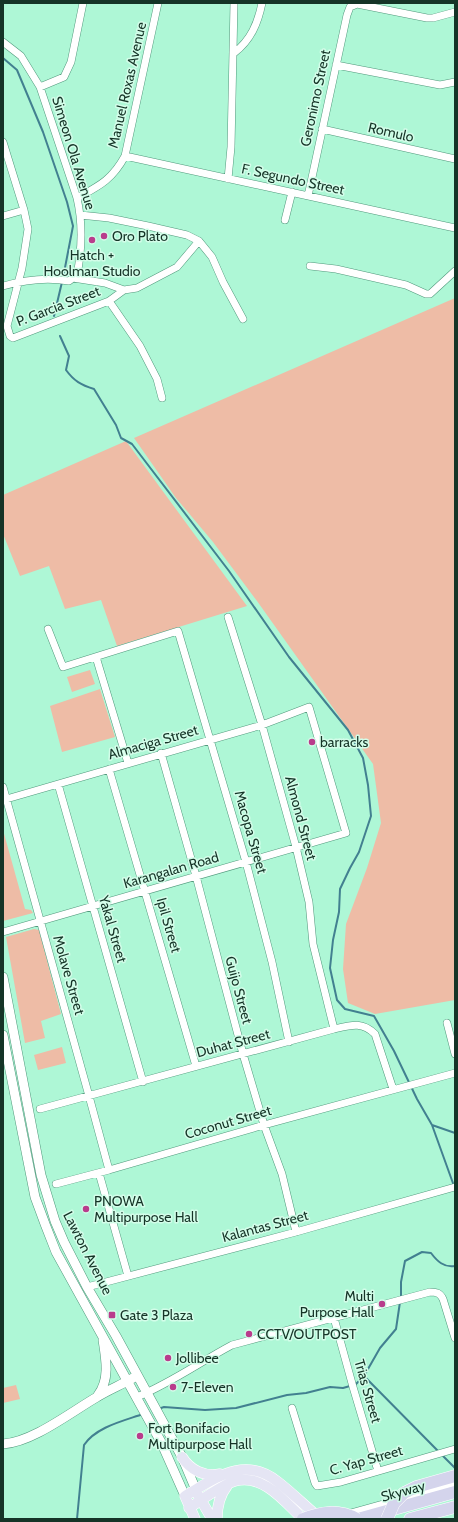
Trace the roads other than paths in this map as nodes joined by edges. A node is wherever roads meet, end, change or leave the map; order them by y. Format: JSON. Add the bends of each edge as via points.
{"nodes":[{"id":1,"x":83,"y":3,"type":"edge"},
{"id":2,"x":158,"y":3,"type":"edge"},
{"id":3,"x":234,"y":3,"type":"edge"},
{"id":4,"x":262,"y":3,"type":"edge"},
{"id":5,"x":455,"y":12,"type":"edge"},
{"id":6,"x":3,"y":42,"type":"edge"},
{"id":7,"x":234,"y":53,"type":"junction"},
{"id":8,"x":336,"y":65,"type":"junction"},
{"id":9,"x":455,"y":82,"type":"edge"},
{"id":10,"x":40,"y":87,"type":"junction"},
{"id":11,"x":322,"y":129,"type":"junction"},
{"id":12,"x":3,"y":145,"type":"edge"},
{"id":13,"x":125,"y":156,"type":"junction"},
{"id":14,"x":455,"y":159,"type":"edge"},
{"id":15,"x":228,"y":179,"type":"junction"},
{"id":16,"x":292,"y":192,"type":"junction"},
{"id":17,"x":308,"y":196,"type":"junction"},
{"id":18,"x":77,"y":198,"type":"junction"},
{"id":19,"x":24,"y":210,"type":"junction"},
{"id":20,"x":80,"y":215,"type":"junction"},
{"id":21,"x":3,"y":216,"type":"edge"},
{"id":22,"x":285,"y":220,"type":"dead end"},
{"id":23,"x":455,"y":228,"type":"edge"},
{"id":24,"x":199,"y":241,"type":"junction"},
{"id":25,"x":310,"y":266,"type":"dead end"},
{"id":26,"x":455,"y":271,"type":"edge"},
{"id":27,"x":71,"y":280,"type":"junction"},
{"id":28,"x":17,"y":282,"type":"junction"},
{"id":29,"x":3,"y":286,"type":"edge"},
{"id":30,"x":124,"y":290,"type":"junction"},
{"id":31,"x":109,"y":301,"type":"junction"},
{"id":32,"x":243,"y":319,"type":"dead end"},
{"id":33,"x":162,"y":398,"type":"dead end"},
{"id":34,"x":228,"y":617,"type":"dead end"},
{"id":35,"x":48,"y":629,"type":"dead end"},
{"id":36,"x":96,"y":657,"type":"junction"},
{"id":37,"x":262,"y":725,"type":"junction"},
{"id":38,"x":211,"y":739,"type":"junction"},
{"id":39,"x":161,"y":753,"type":"junction"},
{"id":40,"x":128,"y":763,"type":"junction"},
{"id":41,"x":109,"y":769,"type":"junction"},
{"id":42,"x":58,"y":784,"type":"junction"},
{"id":43,"x":3,"y":787,"type":"edge"},
{"id":44,"x":5,"y":799,"type":"edge"},
{"id":45,"x":346,"y":833,"type":"joint"},
{"id":46,"x":296,"y":847,"type":"junction"},
{"id":47,"x":246,"y":862,"type":"junction"},
{"id":48,"x":196,"y":876,"type":"junction"},
{"id":49,"x":145,"y":890,"type":"junction"},
{"id":50,"x":93,"y":905,"type":"junction"},
{"id":51,"x":40,"y":921,"type":"junction"},
{"id":52,"x":3,"y":932,"type":"edge"},
{"id":53,"x":3,"y":977,"type":"edge"},
{"id":54,"x":447,"y":1023,"type":"dead end"},
{"id":55,"x":334,"y":1029,"type":"junction"},
{"id":56,"x":3,"y":1035,"type":"edge"},
{"id":57,"x":290,"y":1042,"type":"junction"},
{"id":58,"x":243,"y":1054,"type":"junction"},
{"id":59,"x":455,"y":1054,"type":"edge"},
{"id":60,"x":196,"y":1066,"type":"junction"},
{"id":61,"x":455,"y":1073,"type":"edge"},
{"id":62,"x":143,"y":1082,"type":"junction"},
{"id":63,"x":393,"y":1089,"type":"junction"},
{"id":64,"x":89,"y":1096,"type":"junction"},
{"id":65,"x":40,"y":1109,"type":"dead end"},
{"id":66,"x":264,"y":1125,"type":"junction"},
{"id":67,"x":109,"y":1170,"type":"junction"},
{"id":68,"x":99,"y":1173,"type":"junction"},
{"id":69,"x":56,"y":1184,"type":"dead end"},
{"id":70,"x":452,"y":1188,"type":"edge"},
{"id":71,"x":296,"y":1232,"type":"junction"},
{"id":72,"x":128,"y":1276,"type":"junction"},
{"id":73,"x":87,"y":1287,"type":"junction"},
{"id":74,"x":334,"y":1318,"type":"junction"},
{"id":75,"x":101,"y":1333,"type":"junction"},
{"id":76,"x":455,"y":1338,"type":"edge"},
{"id":77,"x":138,"y":1376,"type":"junction"},
{"id":78,"x":128,"y":1381,"type":"junction"},
{"id":79,"x":147,"y":1394,"type":"junction"},
{"id":80,"x":97,"y":1396,"type":"junction"},
{"id":81,"x":139,"y":1401,"type":"junction"},
{"id":82,"x":292,"y":1408,"type":"dead end"},
{"id":83,"x":3,"y":1444,"type":"edge"},
{"id":84,"x":455,"y":1449,"type":"edge"},
{"id":85,"x":182,"y":1457,"type":"junction"},
{"id":86,"x":378,"y":1472,"type":"junction"},
{"id":87,"x":228,"y":1473,"type":"junction"},
{"id":88,"x":455,"y":1476,"type":"edge"},
{"id":89,"x":228,"y":1484,"type":"junction"},
{"id":90,"x":455,"y":1485,"type":"edge"},
{"id":91,"x":196,"y":1490,"type":"junction"},
{"id":92,"x":455,"y":1492,"type":"edge"},
{"id":93,"x":455,"y":1495,"type":"edge"},
{"id":94,"x":185,"y":1496,"type":"junction"},
{"id":95,"x":200,"y":1501,"type":"junction"},
{"id":96,"x":455,"y":1507,"type":"edge"},
{"id":97,"x":190,"y":1508,"type":"junction"},
{"id":98,"x":455,"y":1515,"type":"edge"},
{"id":99,"x":195,"y":1519,"type":"edge"},
{"id":100,"x":212,"y":1519,"type":"edge"},
{"id":101,"x":217,"y":1519,"type":"edge"},
{"id":102,"x":303,"y":1519,"type":"edge"},
{"id":103,"x":325,"y":1519,"type":"edge"},
{"id":104,"x":333,"y":1519,"type":"edge"},
{"id":105,"x":357,"y":1519,"type":"edge"},
{"id":106,"x":369,"y":1519,"type":"edge"},
{"id":107,"x":386,"y":1519,"type":"edge"},
{"id":108,"x":410,"y":1519,"type":"edge"},
{"id":109,"x":443,"y":1519,"type":"edge"}],
"edges":[{"from":1,"to":10,"type":"street","via":[[71,62],[64,77]]},
{"from":2,"to":13,"type":"street","name":"Manuel Roxas Avenue"},
{"from":3,"to":7,"type":"street"},
{"from":4,"to":7,"type":"street","via":[[256,26],[242,47]]},
{"from":5,"to":8,"type":"street","name":"Geronimo Street","via":[[427,18],[357,4],[350,7]]},
{"from":6,"to":10,"type":"street","name":"Simeon Ola Avenue","via":[[21,56]]},
{"from":7,"to":15,"type":"street","via":[[232,147]]},
{"from":8,"to":9,"type":"street","via":[[440,85]]},
{"from":8,"to":11,"type":"street","name":"Geronimo Street"},
{"from":10,"to":18,"type":"street","name":"Simeon Ola Avenue"},
{"from":11,"to":14,"type":"street","name":"Romulo"},
{"from":11,"to":17,"type":"street","name":"Geronimo Street"},
{"from":12,"to":19,"type":"street","name":"P. Garcia Street"},
{"from":13,"to":15,"type":"street","name":"F. Segundo Street"},
{"from":13,"to":18,"type":"street","name":"Manuel Roxas Avenue","via":[[118,169],[105,182]]},
{"from":15,"to":16,"type":"street","name":"F. Segundo Street"},
{"from":16,"to":17,"type":"street","name":"F. Segundo Street"},
{"from":16,"to":22,"type":"street"},
{"from":17,"to":23,"type":"street","name":"F. Segundo Street"},
{"from":18,"to":20,"type":"street","name":"Simeon Ola Avenue"},
{"from":19,"to":21,"type":"street"},
{"from":19,"to":28,"type":"street","name":"P. Garcia Street","via":[[28,229],[22,268]]},
{"from":20,"to":24,"type":"street","via":[[148,226],[187,235]]},
{"from":20,"to":27,"type":"street","name":"Simeon Ola Avenue","via":[[81,254],[77,275]]},
{"from":24,"to":30,"type":"street","name":"P. Garcia Street","via":[[177,267],[137,288]]},
{"from":24,"to":32,"type":"street","via":[[212,257]]},
{"from":25,"to":26,"type":"street","via":[[336,269],[406,285],[426,294],[430,294]]},
{"from":27,"to":28,"type":"street","via":[[54,278]]},
{"from":27,"to":30,"type":"street","via":[[105,283]]},
{"from":28,"to":29,"type":"street"},
{"from":28,"to":31,"type":"street","name":"P. Garcia Street","via":[[7,326],[13,338]]},
{"from":30,"to":31,"type":"street","name":"P. Garcia Street"},
{"from":31,"to":33,"type":"street","via":[[140,346],[157,379]]},
{"from":34,"to":37,"type":"street","name":"Almond Street"},
{"from":35,"to":36,"type":"street","via":[[63,667]]},
{"from":36,"to":38,"type":"street","name":"Macopa Street","via":[[178,632]]},
{"from":36,"to":40,"type":"street"},
{"from":37,"to":38,"type":"street","name":"Almaciga Street"},
{"from":37,"to":45,"type":"street","name":"Almaciga Street","via":[[309,707]]},
{"from":37,"to":46,"type":"street","name":"Almond Street"},
{"from":38,"to":39,"type":"street","name":"Almaciga Street"},
{"from":38,"to":47,"type":"street","name":"Macopa Street"},
{"from":39,"to":40,"type":"street","name":"Almaciga Street"},
{"from":39,"to":48,"type":"street","name":"Guijo Street"},
{"from":40,"to":41,"type":"street","name":"Almaciga Street"},
{"from":41,"to":42,"type":"street","name":"Almaciga Street"},
{"from":41,"to":49,"type":"street","name":"Ipil Street"},
{"from":42,"to":44,"type":"street","name":"Almaciga Street"},
{"from":42,"to":50,"type":"street","name":"Yakal Street"},
{"from":43,"to":44,"type":"street","name":"Molave Street"},
{"from":44,"to":51,"type":"street","name":"Molave Street"},
{"from":45,"to":46,"type":"street","name":"Karangalan Road"},
{"from":46,"to":47,"type":"street","name":"Karangalan Road"},
{"from":46,"to":55,"type":"street","name":"Almond Street","via":[[310,902],[313,944]]},
{"from":47,"to":48,"type":"street","name":"Karangalan Road"},
{"from":47,"to":57,"type":"street","name":"Macopa Street"},
{"from":48,"to":49,"type":"street","name":"Karangalan Road"},
{"from":48,"to":58,"type":"street","name":"Guijo Street"},
{"from":49,"to":50,"type":"street","name":"Karangalan Road"},
{"from":49,"to":60,"type":"street","name":"Ipil Street"},
{"from":50,"to":51,"type":"street","name":"Karangalan Road"},
{"from":50,"to":62,"type":"street","name":"Yakal Street"},
{"from":51,"to":52,"type":"street","name":"Karangalan Road"},
{"from":51,"to":64,"type":"street","name":"Molave Street"},
{"from":53,"to":73,"type":"main road","name":"Lawton Avenue","via":[[41,1175],[64,1242]]},
{"from":54,"to":59,"type":"street"},
{"from":55,"to":57,"type":"street","name":"Duhat Street"},
{"from":55,"to":63,"type":"street","name":"Duhat Street","via":[[358,1025],[369,1028],[375,1034]]},
{"from":56,"to":75,"type":"main road","name":"Lawton Avenue","via":[[35,1197],[56,1252]]},
{"from":57,"to":58,"type":"street","name":"Duhat Street"},
{"from":58,"to":60,"type":"street","name":"Duhat Street"},
{"from":58,"to":66,"type":"street","name":"Guijo Street"},
{"from":60,"to":62,"type":"street","name":"Duhat Street"},
{"from":61,"to":63,"type":"street","name":"Coconut Street"},
{"from":62,"to":64,"type":"street","name":"Duhat Street"},
{"from":63,"to":66,"type":"street","name":"Coconut Street"},
{"from":64,"to":65,"type":"street","name":"Duhat Street"},
{"from":64,"to":67,"type":"street","name":"Molave Street"},
{"from":66,"to":67,"type":"street","name":"Coconut Street"},
{"from":66,"to":71,"type":"street","name":"Guijo Street","via":[[282,1174]]},
{"from":67,"to":68,"type":"street","name":"Coconut Street"},
{"from":68,"to":69,"type":"street","name":"Coconut Street"},
{"from":68,"to":72,"type":"street"},
{"from":70,"to":71,"type":"street","name":"Kalantas Street"},
{"from":71,"to":72,"type":"street","name":"Kalantas Street"},
{"from":72,"to":73,"type":"street","name":"Kalantas Street"},
{"from":73,"to":77,"type":"main road","name":"Lawton Avenue"},
{"from":74,"to":76,"type":"street","via":[[435,1292],[441,1295]]},
{"from":74,"to":79,"type":"street","via":[[232,1346]]},
{"from":74,"to":86,"type":"street","name":"Trias Street"},
{"from":75,"to":78,"type":"main road","name":"Lawton Avenue"},
{"from":75,"to":80,"type":"main road","via":[[106,1358],[106,1381]]},
{"from":77,"to":78,"type":"main road"},
{"from":77,"to":79,"type":"main road","name":"Lawton Avenue"},
{"from":78,"to":80,"type":"main road"},
{"from":78,"to":81,"type":"main road","name":"Lawton Avenue"},
{"from":79,"to":81,"type":"street"},
{"from":79,"to":85,"type":"main road","name":"Lawton Avenue"},
{"from":80,"to":83,"type":"main road","via":[[30,1436]]},
{"from":81,"to":94,"type":"main road","name":"Lawton Avenue"},
{"from":82,"to":86,"type":"street","name":"C. Yap Street","via":[[317,1486]]},
{"from":84,"to":86,"type":"street","name":"C. Yap Street"},
{"from":85,"to":87,"type":"main road","via":[[187,1464],[201,1473]]},
{"from":85,"to":91,"type":"main road","name":"Lawton Avenue"},
{"from":87,"to":91,"type":"main road"},
{"from":87,"to":103,"type":"main road","via":[[246,1469],[267,1474],[316,1515]]},
{"from":88,"to":107,"type":"highway","bridge":true,"via":[[410,1490],[400,1496]]},
{"from":89,"to":95,"type":"main road"},
{"from":89,"to":101,"type":"main road","via":[[219,1499]]},
{"from":89,"to":102,"type":"main road","via":[[246,1480],[264,1484]]},
{"from":90,"to":104,"type":"main road"},
{"from":91,"to":94,"type":"main road"},
{"from":91,"to":95,"type":"main road","name":"Lawton Avenue"},
{"from":92,"to":105,"type":"highway","name":"Skyway"},
{"from":93,"to":106,"type":"main road"},
{"from":94,"to":97,"type":"main road","name":"Lawton Avenue"},
{"from":95,"to":97,"type":"main road"},
{"from":95,"to":100,"type":"main road","name":"Lawton Avenue"},
{"from":96,"to":108,"type":"highway","name":"Skyway"},
{"from":97,"to":99,"type":"main road","name":"Lawton Avenue"},
{"from":98,"to":109,"type":"highway"},
{"from":102,"to":105,"type":"highway","bridge":true,"via":[[331,1512],[347,1514]]}]}
